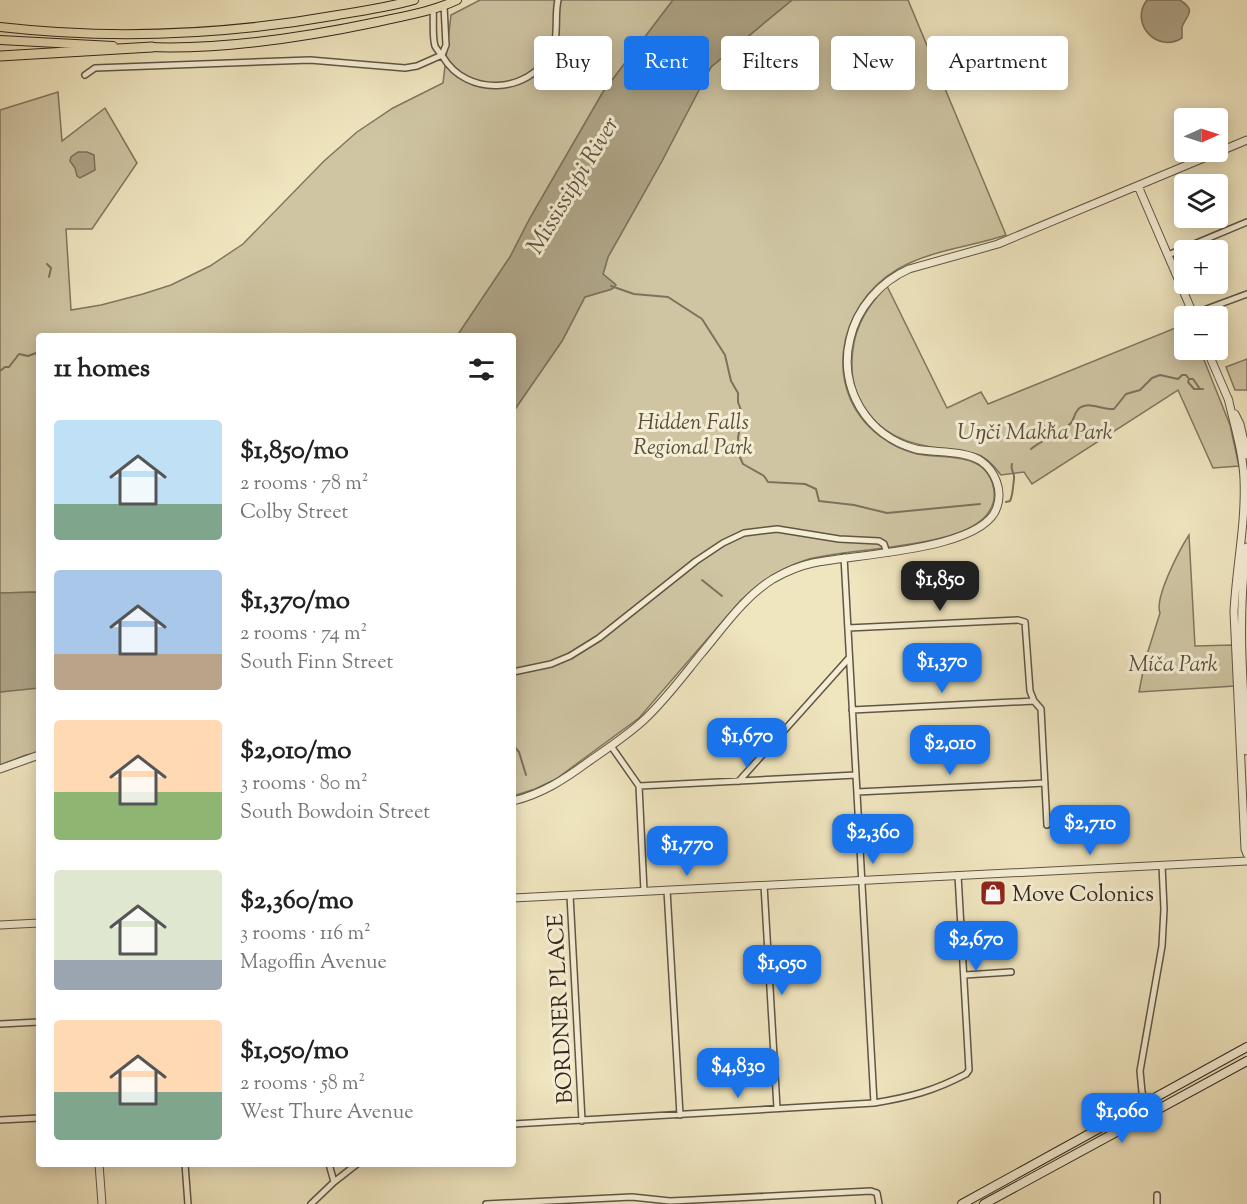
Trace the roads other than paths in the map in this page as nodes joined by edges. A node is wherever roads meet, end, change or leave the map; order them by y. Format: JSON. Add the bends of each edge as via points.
{"nodes":[{"id":1,"x":414,"y":0,"type":"edge"},
{"id":2,"x":457,"y":0,"type":"edge"},
{"id":3,"x":558,"y":0,"type":"edge"},
{"id":4,"x":444,"y":3,"type":"edge"},
{"id":5,"x":433,"y":5,"type":"edge"},
{"id":6,"x":0,"y":27,"type":"edge"},
{"id":7,"x":0,"y":40,"type":"edge"},
{"id":8,"x":152,"y":47,"type":"junction"},
{"id":9,"x":442,"y":55,"type":"junction"},
{"id":10,"x":0,"y":56,"type":"edge"},
{"id":11,"x":84,"y":75,"type":"dead end"},
{"id":12,"x":1247,"y":140,"type":"edge"},
{"id":13,"x":1138,"y":186,"type":"junction"},
{"id":14,"x":1247,"y":222,"type":"edge"},
{"id":15,"x":1168,"y":255,"type":"junction"},
{"id":16,"x":1247,"y":294,"type":"edge"},
{"id":17,"x":1189,"y":306,"type":"edge"},
{"id":18,"x":1216,"y":306,"type":"edge"},
{"id":19,"x":1212,"y":360,"type":"edge"},
{"id":20,"x":1228,"y":398,"type":"junction"},
{"id":21,"x":1247,"y":454,"type":"edge"},
{"id":22,"x":1245,"y":468,"type":"edge"},
{"id":23,"x":1246,"y":480,"type":"edge"},
{"id":24,"x":1247,"y":547,"type":"edge"},
{"id":25,"x":887,"y":553,"type":"junction"},
{"id":26,"x":844,"y":557,"type":"junction"},
{"id":27,"x":848,"y":628,"type":"junction"},
{"id":28,"x":1242,"y":655,"type":"edge"},
{"id":29,"x":849,"y":658,"type":"junction"},
{"id":30,"x":516,"y":671,"type":"edge"},
{"id":31,"x":1034,"y":701,"type":"junction"},
{"id":32,"x":852,"y":710,"type":"junction"},
{"id":33,"x":611,"y":746,"type":"junction"},
{"id":34,"x":1247,"y":752,"type":"edge"},
{"id":35,"x":36,"y":756,"type":"edge"},
{"id":36,"x":0,"y":769,"type":"edge"},
{"id":37,"x":856,"y":775,"type":"junction"},
{"id":38,"x":739,"y":781,"type":"junction"},
{"id":39,"x":1045,"y":783,"type":"junction"},
{"id":40,"x":639,"y":786,"type":"junction"},
{"id":41,"x":857,"y":792,"type":"junction"},
{"id":42,"x":516,"y":800,"type":"edge"},
{"id":43,"x":1047,"y":825,"type":"dead end"},
{"id":44,"x":1247,"y":854,"type":"edge"},
{"id":45,"x":1247,"y":861,"type":"edge"},
{"id":46,"x":1162,"y":865,"type":"junction"},
{"id":47,"x":958,"y":875,"type":"junction"},
{"id":48,"x":862,"y":880,"type":"junction"},
{"id":49,"x":764,"y":885,"type":"junction"},
{"id":50,"x":667,"y":890,"type":"junction"},
{"id":51,"x":644,"y":891,"type":"junction"},
{"id":52,"x":570,"y":895,"type":"junction"},
{"id":53,"x":516,"y":898,"type":"edge"},
{"id":54,"x":36,"y":923,"type":"edge"},
{"id":55,"x":0,"y":925,"type":"edge"},
{"id":56,"x":1011,"y":972,"type":"dead end"},
{"id":57,"x":964,"y":975,"type":"junction"},
{"id":58,"x":36,"y":1022,"type":"edge"},
{"id":59,"x":0,"y":1024,"type":"edge"},
{"id":60,"x":1247,"y":1047,"type":"edge"},
{"id":61,"x":1247,"y":1061,"type":"edge"},
{"id":62,"x":874,"y":1103,"type":"junction"},
{"id":63,"x":1145,"y":1104,"type":"junction"},
{"id":64,"x":777,"y":1108,"type":"junction"},
{"id":65,"x":680,"y":1115,"type":"junction"},
{"id":66,"x":1149,"y":1115,"type":"junction"},
{"id":67,"x":36,"y":1118,"type":"edge"},
{"id":68,"x":0,"y":1120,"type":"edge"},
{"id":69,"x":582,"y":1120,"type":"junction"},
{"id":70,"x":516,"y":1124,"type":"edge"},
{"id":71,"x":99,"y":1167,"type":"edge"},
{"id":72,"x":185,"y":1167,"type":"edge"},
{"id":73,"x":330,"y":1167,"type":"edge"},
{"id":74,"x":353,"y":1167,"type":"edge"},
{"id":75,"x":334,"y":1182,"type":"junction"},
{"id":76,"x":1157,"y":1195,"type":"dead end"},
{"id":77,"x":761,"y":1196,"type":"junction"},
{"id":78,"x":534,"y":1203,"type":"edge"},
{"id":79,"x":102,"y":1204,"type":"edge"},
{"id":80,"x":188,"y":1204,"type":"edge"},
{"id":81,"x":311,"y":1204,"type":"edge"},
{"id":82,"x":486,"y":1204,"type":"edge"},
{"id":83,"x":762,"y":1204,"type":"edge"},
{"id":84,"x":879,"y":1204,"type":"edge"},
{"id":85,"x":962,"y":1204,"type":"edge"},
{"id":86,"x":984,"y":1204,"type":"edge"},
{"id":87,"x":1157,"y":1204,"type":"edge"}],
"edges":[{"from":1,"to":6,"type":"highway","via":[[224,31],[126,35]]},
{"from":2,"to":4,"type":"highway"},
{"from":3,"to":9,"type":"street","via":[[556,36],[550,54],[535,72],[517,81],[481,86],[459,75]]},
{"from":4,"to":5,"type":"highway"},
{"from":4,"to":9,"type":"street","via":[[446,45]]},
{"from":5,"to":8,"type":"highway","via":[[308,34]]},
{"from":5,"to":9,"type":"street","via":[[435,46]]},
{"from":7,"to":8,"type":"highway"},
{"from":8,"to":10,"type":"highway"},
{"from":9,"to":11,"type":"street","via":[[405,68],[310,60],[95,68]]},
{"from":12,"to":13,"type":"street"},
{"from":13,"to":15,"type":"street"},
{"from":13,"to":25,"type":"street","via":[[998,244],[899,273],[880,287],[864,307],[849,341],[848,375],[866,418],[901,444],[978,459],[993,473],[998,487],[997,509],[984,525],[960,536]]},
{"from":14,"to":15,"type":"street"},
{"from":15,"to":17,"type":"street"},
{"from":16,"to":18,"type":"street"},
{"from":19,"to":20,"type":"street"},
{"from":20,"to":21,"type":"street","via":[[1240,424]]},
{"from":20,"to":22,"type":"street"},
{"from":22,"to":23,"type":"street"},
{"from":23,"to":28,"type":"street","via":[[1234,612]]},
{"from":24,"to":28,"type":"street","via":[[1240,612]]},
{"from":25,"to":26,"type":"street"},
{"from":25,"to":30,"type":"street","via":[[879,541],[777,529],[751,531],[696,561],[599,638],[570,656]]},
{"from":26,"to":27,"type":"street"},
{"from":26,"to":33,"type":"street","via":[[796,568],[754,593],[658,705]]},
{"from":27,"to":29,"type":"street"},
{"from":27,"to":31,"type":"street","via":[[1024,622]]},
{"from":28,"to":34,"type":"street"},
{"from":28,"to":44,"type":"street"},
{"from":29,"to":32,"type":"street"},
{"from":29,"to":38,"type":"street"},
{"from":31,"to":32,"type":"street"},
{"from":31,"to":39,"type":"street","via":[[1041,709]]},
{"from":32,"to":37,"type":"street"},
{"from":33,"to":40,"type":"street"},
{"from":33,"to":42,"type":"street","via":[[547,789]]},
{"from":35,"to":36,"type":"street"},
{"from":37,"to":38,"type":"street"},
{"from":37,"to":41,"type":"street"},
{"from":38,"to":40,"type":"street"},
{"from":39,"to":41,"type":"street"},
{"from":39,"to":43,"type":"street"},
{"from":40,"to":51,"type":"street"},
{"from":41,"to":48,"type":"street"},
{"from":45,"to":46,"type":"street"},
{"from":46,"to":47,"type":"street"},
{"from":46,"to":63,"type":"street","via":[[1163,937],[1140,1071]]},
{"from":47,"to":48,"type":"street"},
{"from":47,"to":57,"type":"street"},
{"from":48,"to":49,"type":"street"},
{"from":48,"to":62,"type":"street"},
{"from":49,"to":50,"type":"street"},
{"from":49,"to":64,"type":"street"},
{"from":50,"to":51,"type":"street"},
{"from":50,"to":65,"type":"street"},
{"from":51,"to":52,"type":"street"},
{"from":52,"to":53,"type":"street"},
{"from":52,"to":69,"type":"street","name":"BORDNER PLACE"},
{"from":54,"to":55,"type":"street"},
{"from":56,"to":57,"type":"street"},
{"from":57,"to":62,"type":"street","via":[[969,1070],[916,1096]]},
{"from":58,"to":59,"type":"street"},
{"from":60,"to":63,"type":"main road"},
{"from":61,"to":66,"type":"main road"},
{"from":62,"to":64,"type":"street"},
{"from":63,"to":66,"type":"street"},
{"from":63,"to":85,"type":"main road"},
{"from":64,"to":65,"type":"street"},
{"from":65,"to":69,"type":"street"},
{"from":66,"to":86,"type":"main road"},
{"from":67,"to":68,"type":"street"},
{"from":69,"to":70,"type":"street"},
{"from":71,"to":79,"type":"street"},
{"from":72,"to":80,"type":"street"},
{"from":73,"to":75,"type":"street"},
{"from":74,"to":75,"type":"street"},
{"from":75,"to":81,"type":"street"},
{"from":76,"to":87,"type":"street"},
{"from":77,"to":78,"type":"street"},
{"from":77,"to":83,"type":"street"},
{"from":77,"to":84,"type":"street","via":[[871,1191],[877,1193]]},
{"from":78,"to":82,"type":"street"}]}
